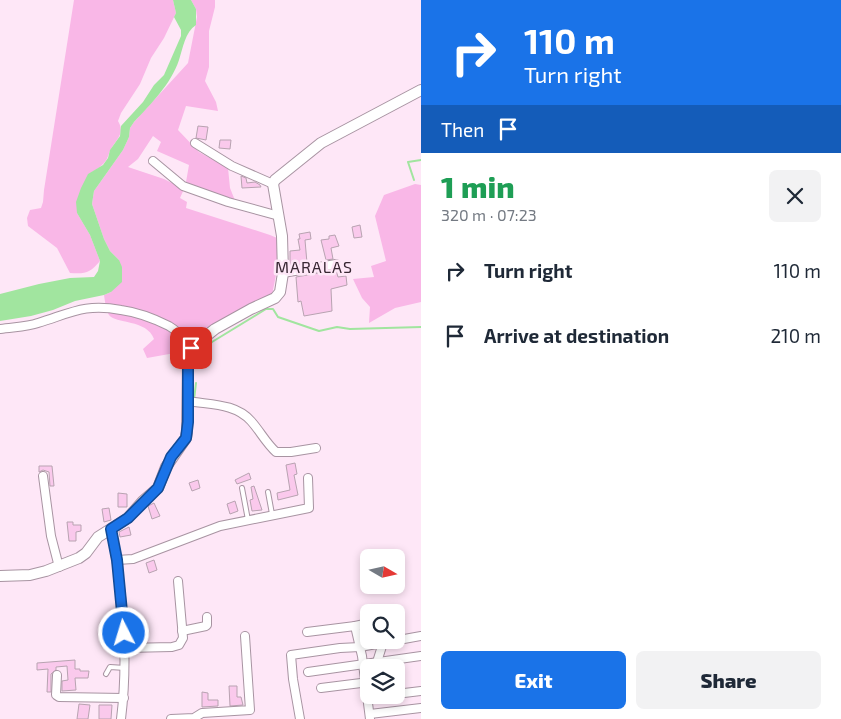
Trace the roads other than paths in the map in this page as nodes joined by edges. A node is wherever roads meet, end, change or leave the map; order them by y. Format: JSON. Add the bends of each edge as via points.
{"nodes":[{"id":1,"x":421,"y":90,"type":"edge"},
{"id":2,"x":195,"y":143,"type":"dead end"},
{"id":3,"x":153,"y":161,"type":"dead end"},
{"id":4,"x":273,"y":184,"type":"junction"},
{"id":5,"x":279,"y":216,"type":"junction"},
{"id":6,"x":336,"y":264,"type":"dead end"},
{"id":7,"x":283,"y":273,"type":"junction"},
{"id":8,"x":0,"y":329,"type":"edge"},
{"id":9,"x":199,"y":341,"type":"junction"},
{"id":10,"x":188,"y":401,"type":"junction"},
{"id":11,"x":316,"y":448,"type":"dead end"},
{"id":12,"x":43,"y":476,"type":"dead end"},
{"id":13,"x":308,"y":478,"type":"dead end"},
{"id":14,"x":242,"y":488,"type":"dead end"},
{"id":15,"x":268,"y":492,"type":"dead end"},
{"id":16,"x":272,"y":514,"type":"junction"},
{"id":17,"x":248,"y":520,"type":"junction"},
{"id":18,"x":111,"y":529,"type":"junction"},
{"id":19,"x":117,"y":560,"type":"junction"},
{"id":20,"x":59,"y":567,"type":"junction"},
{"id":21,"x":0,"y":576,"type":"edge"},
{"id":22,"x":178,"y":581,"type":"dead end"},
{"id":23,"x":207,"y":616,"type":"dead end"},
{"id":24,"x":360,"y":625,"type":"edge"},
{"id":25,"x":355,"y":626,"type":"junction"},
{"id":26,"x":182,"y":631,"type":"junction"},
{"id":27,"x":307,"y":632,"type":"dead end"},
{"id":28,"x":246,"y":636,"type":"dead end"},
{"id":29,"x":421,"y":636,"type":"edge"},
{"id":30,"x":405,"y":639,"type":"edge"},
{"id":31,"x":360,"y":647,"type":"joint"},
{"id":32,"x":126,"y":648,"type":"junction"},
{"id":33,"x":421,"y":656,"type":"edge"},
{"id":34,"x":404,"y":659,"type":"edge"},
{"id":35,"x":360,"y":664,"type":"edge"},
{"id":36,"x":125,"y":668,"type":"junction"},
{"id":37,"x":308,"y":672,"type":"dead end"},
{"id":38,"x":106,"y":674,"type":"dead end"},
{"id":39,"x":57,"y":675,"type":"dead end"},
{"id":40,"x":360,"y":683,"type":"edge"},
{"id":41,"x":321,"y":688,"type":"dead end"},
{"id":42,"x":421,"y":690,"type":"edge"},
{"id":43,"x":405,"y":693,"type":"edge"},
{"id":44,"x":124,"y":698,"type":"junction"},
{"id":45,"x":420,"y":708,"type":"edge"},
{"id":46,"x":209,"y":716,"type":"edge"},
{"id":47,"x":370,"y":716,"type":"edge"},
{"id":48,"x":121,"y":719,"type":"edge"},
{"id":49,"x":172,"y":719,"type":"edge"},
{"id":50,"x":300,"y":719,"type":"edge"}],
"edges":[{"from":1,"to":4,"type":"street","via":[[316,147]]},
{"from":2,"to":4,"type":"street","via":[[232,166]]},
{"from":3,"to":5,"type":"street","via":[[183,186]]},
{"from":4,"to":5,"type":"street"},
{"from":5,"to":7,"type":"street"},
{"from":6,"to":7,"type":"street"},
{"from":7,"to":9,"type":"street","via":[[276,298],[251,308]]},
{"from":8,"to":9,"type":"street","via":[[37,324],[93,307],[123,310],[172,328],[186,340]]},
{"from":9,"to":10,"type":"street","via":[[189,352]]},
{"from":10,"to":11,"type":"street","via":[[226,405],[240,412],[276,452]]},
{"from":10,"to":18,"type":"street","via":[[186,438],[171,457],[158,488],[128,518]]},
{"from":12,"to":20,"type":"street","via":[[51,536]]},
{"from":13,"to":16,"type":"street","via":[[309,508]]},
{"from":14,"to":17,"type":"lane"},
{"from":15,"to":16,"type":"lane"},
{"from":16,"to":17,"type":"street"},
{"from":17,"to":19,"type":"street","via":[[211,529],[133,559]]},
{"from":18,"to":19,"type":"street"},
{"from":18,"to":20,"type":"street","via":[[98,537],[86,553]]},
{"from":19,"to":32,"type":"street"},
{"from":20,"to":21,"type":"street","via":[[30,575]]},
{"from":22,"to":26,"type":"street"},
{"from":23,"to":26,"type":"street","via":[[208,625]]},
{"from":24,"to":25,"type":"street"},
{"from":25,"to":27,"type":"street"},
{"from":25,"to":31,"type":"street"},
{"from":26,"to":32,"type":"street","via":[[179,645]]},
{"from":28,"to":46,"type":"street","via":[[250,710]]},
{"from":29,"to":30,"type":"street"},
{"from":31,"to":50,"type":"street","via":[[291,655]]},
{"from":32,"to":36,"type":"street"},
{"from":33,"to":34,"type":"street"},
{"from":35,"to":37,"type":"street"},
{"from":36,"to":38,"type":"lane","via":[[110,667]]},
{"from":36,"to":44,"type":"street"},
{"from":39,"to":44,"type":"street","via":[[56,695],[59,697]]},
{"from":40,"to":41,"type":"street"},
{"from":42,"to":43,"type":"street"},
{"from":44,"to":48,"type":"street"},
{"from":45,"to":47,"type":"street"},
{"from":46,"to":49,"type":"street","via":[[202,713],[194,718]]}]}
